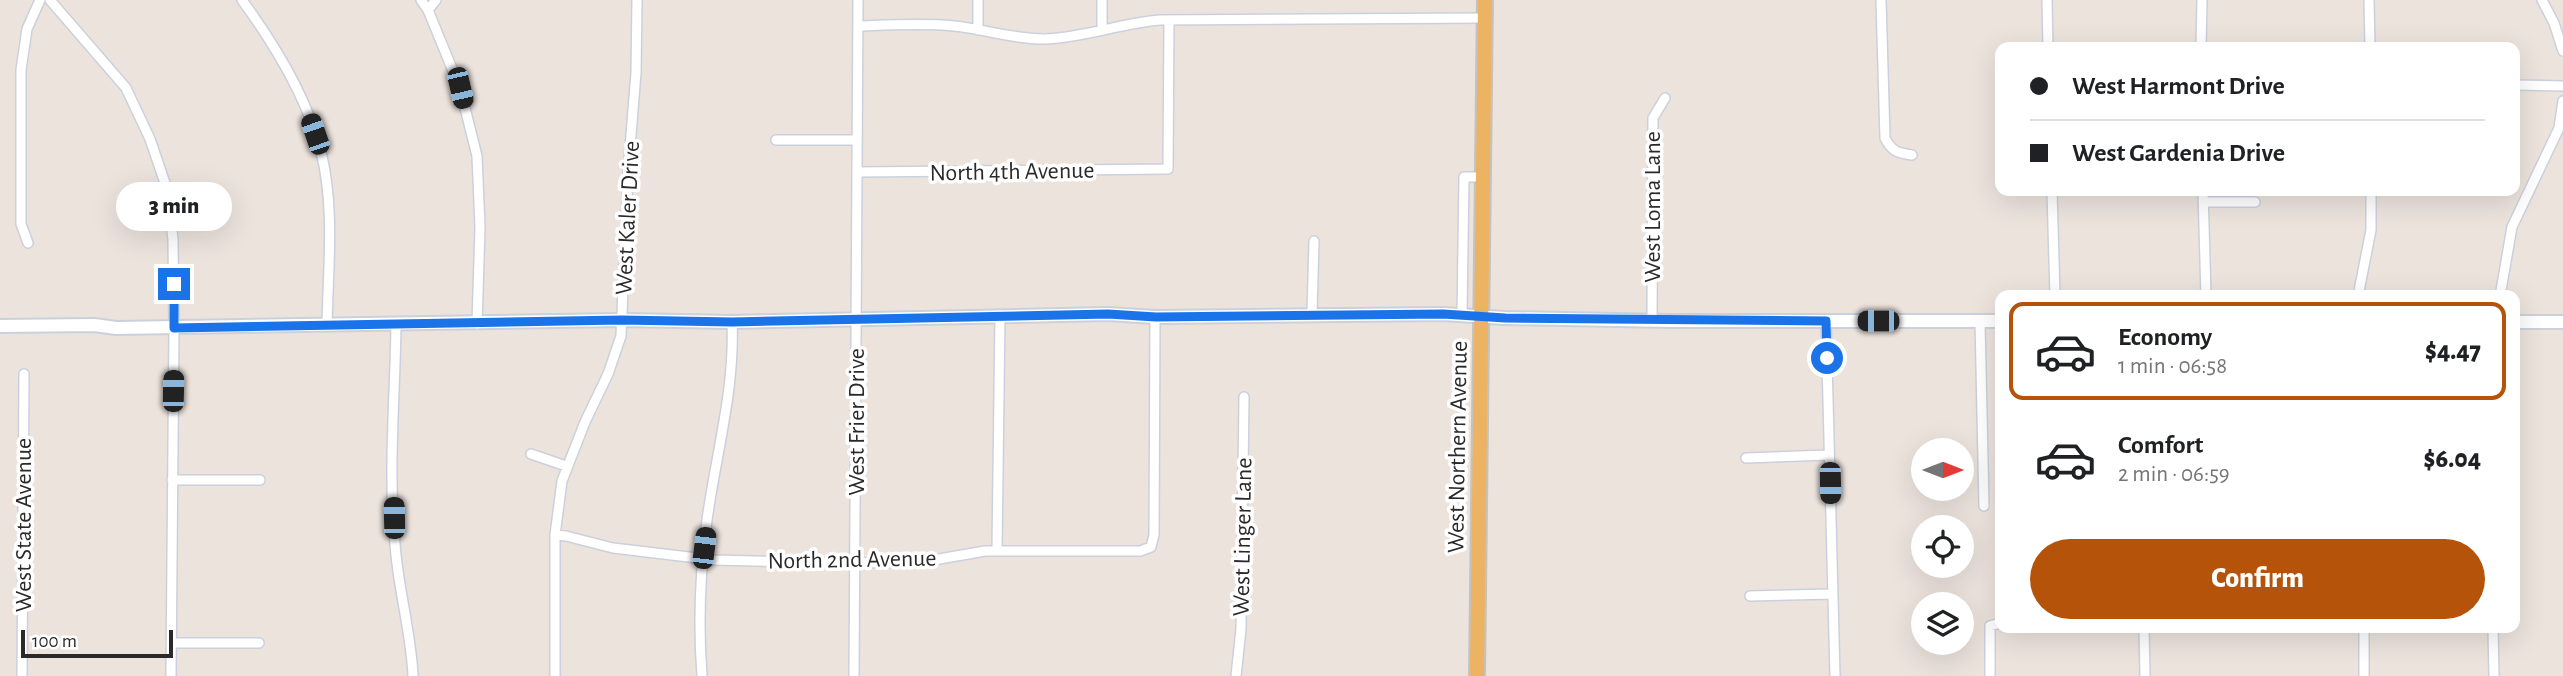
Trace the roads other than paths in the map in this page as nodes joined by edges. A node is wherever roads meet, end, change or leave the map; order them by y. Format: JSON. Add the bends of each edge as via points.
{"nodes":[{"id":1,"x":40,"y":0,"type":"edge"},
{"id":2,"x":50,"y":0,"type":"edge"},
{"id":3,"x":242,"y":0,"type":"edge"},
{"id":4,"x":421,"y":0,"type":"edge"},
{"id":5,"x":436,"y":0,"type":"edge"},
{"id":6,"x":637,"y":0,"type":"edge"},
{"id":7,"x":858,"y":0,"type":"edge"},
{"id":8,"x":978,"y":0,"type":"edge"},
{"id":9,"x":1102,"y":0,"type":"edge"},
{"id":10,"x":1485,"y":0,"type":"edge"},
{"id":11,"x":1881,"y":0,"type":"edge"},
{"id":12,"x":2047,"y":0,"type":"edge"},
{"id":13,"x":2202,"y":0,"type":"edge"},
{"id":14,"x":2369,"y":0,"type":"edge"},
{"id":15,"x":2542,"y":0,"type":"edge"},
{"id":16,"x":428,"y":10,"type":"junction"},
{"id":17,"x":1485,"y":18,"type":"junction"},
{"id":18,"x":1169,"y":20,"type":"junction"},
{"id":19,"x":858,"y":26,"type":"junction"},
{"id":20,"x":1102,"y":29,"type":"junction"},
{"id":21,"x":978,"y":30,"type":"junction"},
{"id":22,"x":2048,"y":42,"type":"edge"},
{"id":23,"x":2201,"y":42,"type":"edge"},
{"id":24,"x":2370,"y":42,"type":"edge"},
{"id":25,"x":2563,"y":51,"type":"edge"},
{"id":26,"x":2520,"y":85,"type":"edge"},
{"id":27,"x":2563,"y":86,"type":"edge"},
{"id":28,"x":1665,"y":99,"type":"dead end"},
{"id":29,"x":2563,"y":101,"type":"edge"},
{"id":30,"x":776,"y":140,"type":"dead end"},
{"id":31,"x":857,"y":140,"type":"junction"},
{"id":32,"x":1912,"y":155,"type":"dead end"},
{"id":33,"x":857,"y":172,"type":"junction"},
{"id":34,"x":1483,"y":177,"type":"junction"},
{"id":35,"x":2052,"y":196,"type":"edge"},
{"id":36,"x":2203,"y":196,"type":"edge"},
{"id":37,"x":2371,"y":196,"type":"edge"},
{"id":38,"x":2203,"y":202,"type":"junction"},
{"id":39,"x":2255,"y":202,"type":"dead end"},
{"id":40,"x":1314,"y":242,"type":"dead end"},
{"id":41,"x":28,"y":243,"type":"dead end"},
{"id":42,"x":2055,"y":290,"type":"edge"},
{"id":43,"x":2206,"y":290,"type":"edge"},
{"id":44,"x":2359,"y":290,"type":"edge"},
{"id":45,"x":2501,"y":290,"type":"edge"},
{"id":46,"x":1312,"y":313,"type":"junction"},
{"id":47,"x":1462,"y":314,"type":"junction"},
{"id":48,"x":1000,"y":315,"type":"junction"},
{"id":49,"x":1481,"y":316,"type":"junction"},
{"id":50,"x":1156,"y":317,"type":"junction"},
{"id":51,"x":857,"y":319,"type":"junction"},
{"id":52,"x":622,"y":320,"type":"junction"},
{"id":53,"x":1652,"y":320,"type":"junction"},
{"id":54,"x":1826,"y":321,"type":"junction"},
{"id":55,"x":1980,"y":321,"type":"junction"},
{"id":56,"x":1995,"y":321,"type":"edge"},
{"id":57,"x":732,"y":322,"type":"junction"},
{"id":58,"x":2520,"y":322,"type":"edge"},
{"id":59,"x":2563,"y":322,"type":"edge"},
{"id":60,"x":477,"y":324,"type":"junction"},
{"id":61,"x":327,"y":325,"type":"junction"},
{"id":62,"x":396,"y":325,"type":"junction"},
{"id":63,"x":0,"y":326,"type":"edge"},
{"id":64,"x":174,"y":328,"type":"junction"},
{"id":65,"x":24,"y":374,"type":"dead end"},
{"id":66,"x":1244,"y":397,"type":"dead end"},
{"id":67,"x":531,"y":454,"type":"dead end"},
{"id":68,"x":1829,"y":455,"type":"junction"},
{"id":69,"x":1746,"y":458,"type":"dead end"},
{"id":70,"x":566,"y":466,"type":"junction"},
{"id":71,"x":172,"y":480,"type":"junction"},
{"id":72,"x":260,"y":480,"type":"dead end"},
{"id":73,"x":1984,"y":506,"type":"dead end"},
{"id":74,"x":555,"y":535,"type":"junction"},
{"id":75,"x":997,"y":551,"type":"junction"},
{"id":76,"x":703,"y":559,"type":"junction"},
{"id":77,"x":855,"y":563,"type":"junction"},
{"id":78,"x":1832,"y":594,"type":"junction"},
{"id":79,"x":1750,"y":596,"type":"dead end"},
{"id":80,"x":1995,"y":624,"type":"edge"},
{"id":81,"x":2144,"y":633,"type":"edge"},
{"id":82,"x":2364,"y":633,"type":"edge"},
{"id":83,"x":2493,"y":633,"type":"edge"},
{"id":84,"x":171,"y":643,"type":"junction"},
{"id":85,"x":259,"y":643,"type":"dead end"},
{"id":86,"x":22,"y":676,"type":"edge"},
{"id":87,"x":171,"y":676,"type":"edge"},
{"id":88,"x":413,"y":676,"type":"edge"},
{"id":89,"x":555,"y":676,"type":"edge"},
{"id":90,"x":702,"y":676,"type":"edge"},
{"id":91,"x":854,"y":676,"type":"edge"},
{"id":92,"x":1236,"y":676,"type":"edge"},
{"id":93,"x":1476,"y":676,"type":"edge"},
{"id":94,"x":1835,"y":676,"type":"edge"},
{"id":95,"x":1990,"y":676,"type":"edge"},
{"id":96,"x":2145,"y":676,"type":"edge"},
{"id":97,"x":2364,"y":676,"type":"edge"},
{"id":98,"x":2494,"y":676,"type":"edge"}],
"edges":[{"from":1,"to":41,"type":"street","via":[[27,29],[21,70],[21,224]]},
{"from":2,"to":64,"type":"street","via":[[125,88],[150,139],[168,192]]},
{"from":3,"to":61,"type":"street","via":[[293,83],[321,153],[327,196]]},
{"from":4,"to":16,"type":"street"},
{"from":5,"to":16,"type":"street"},
{"from":6,"to":52,"type":"street","name":"West Kaler Drive"},
{"from":7,"to":19,"type":"street","name":"West Frier Drive"},
{"from":8,"to":21,"type":"street"},
{"from":9,"to":20,"type":"street"},
{"from":10,"to":17,"type":"main road","name":"West Northern Avenue"},
{"from":11,"to":32,"type":"street","via":[[1885,138],[1896,153]]},
{"from":12,"to":22,"type":"street"},
{"from":13,"to":23,"type":"street"},
{"from":14,"to":24,"type":"street"},
{"from":15,"to":25,"type":"street"},
{"from":16,"to":60,"type":"street","via":[[460,88],[477,156]]},
{"from":17,"to":18,"type":"street"},
{"from":17,"to":34,"type":"main road","name":"West Northern Avenue"},
{"from":18,"to":20,"type":"street"},
{"from":18,"to":33,"type":"street","name":"North 4th Avenue","via":[[1168,169]]},
{"from":19,"to":21,"type":"street","via":[[940,25]]},
{"from":19,"to":31,"type":"street","name":"West Frier Drive"},
{"from":20,"to":21,"type":"street","via":[[1043,39]]},
{"from":26,"to":27,"type":"street"},
{"from":28,"to":53,"type":"street","name":"West Loma Lane","via":[[1653,118]]},
{"from":29,"to":45,"type":"street","via":[[2558,128],[2512,227]]},
{"from":30,"to":31,"type":"street"},
{"from":31,"to":33,"type":"street","name":"West Frier Drive"},
{"from":33,"to":51,"type":"street","name":"West Frier Drive"},
{"from":34,"to":47,"type":"street","name":"West Northern Avenue","via":[[1464,177]]},
{"from":34,"to":49,"type":"main road","name":"West Northern Avenue"},
{"from":35,"to":42,"type":"street"},
{"from":36,"to":38,"type":"street"},
{"from":37,"to":44,"type":"street","via":[[2371,230]]},
{"from":38,"to":39,"type":"street"},
{"from":38,"to":43,"type":"street"},
{"from":40,"to":46,"type":"street"},
{"from":46,"to":47,"type":"street"},
{"from":46,"to":50,"type":"street"},
{"from":47,"to":49,"type":"street"},
{"from":48,"to":50,"type":"street"},
{"from":48,"to":51,"type":"street"},
{"from":48,"to":75,"type":"street"},
{"from":49,"to":53,"type":"street"},
{"from":49,"to":93,"type":"main road","name":"West Northern Avenue"},
{"from":50,"to":75,"type":"street","name":"North 2nd Avenue","via":[[1151,547],[1140,551]]},
{"from":51,"to":57,"type":"street"},
{"from":51,"to":77,"type":"street","name":"West Frier Drive"},
{"from":52,"to":57,"type":"street"},
{"from":52,"to":60,"type":"street"},
{"from":52,"to":70,"type":"street","name":"West Kaler Drive","via":[[617,351]]},
{"from":53,"to":54,"type":"street"},
{"from":54,"to":55,"type":"street"},
{"from":54,"to":68,"type":"street"},
{"from":55,"to":56,"type":"street"},
{"from":55,"to":73,"type":"street"},
{"from":57,"to":76,"type":"street","via":[[730,382]]},
{"from":58,"to":59,"type":"street"},
{"from":60,"to":62,"type":"street"},
{"from":61,"to":62,"type":"street"},
{"from":61,"to":64,"type":"street"},
{"from":62,"to":88,"type":"street","via":[[394,542],[412,644]]},
{"from":63,"to":64,"type":"street"},
{"from":64,"to":71,"type":"street"},
{"from":65,"to":86,"type":"street","name":"West State Avenue"},
{"from":66,"to":92,"type":"street","name":"West Linger Lane","via":[[1241,629]]},
{"from":67,"to":70,"type":"street"},
{"from":68,"to":69,"type":"street"},
{"from":68,"to":78,"type":"street"},
{"from":70,"to":74,"type":"street","name":"West Kaler Drive"},
{"from":71,"to":72,"type":"street"},
{"from":71,"to":84,"type":"street"},
{"from":74,"to":76,"type":"street","name":"North 2nd Avenue","via":[[613,548]]},
{"from":74,"to":89,"type":"street","name":"West Kaler Drive"},
{"from":75,"to":77,"type":"street","name":"North 2nd Avenue","via":[[922,562]]},
{"from":76,"to":77,"type":"street","name":"North 2nd Avenue"},
{"from":76,"to":90,"type":"street"},
{"from":77,"to":91,"type":"street","name":"West Frier Drive"},
{"from":78,"to":79,"type":"street"},
{"from":78,"to":94,"type":"street"},
{"from":80,"to":95,"type":"street","via":[[1990,626]]},
{"from":81,"to":96,"type":"street"},
{"from":82,"to":97,"type":"street"},
{"from":83,"to":98,"type":"street"},
{"from":84,"to":85,"type":"street"},
{"from":84,"to":87,"type":"street"}]}
